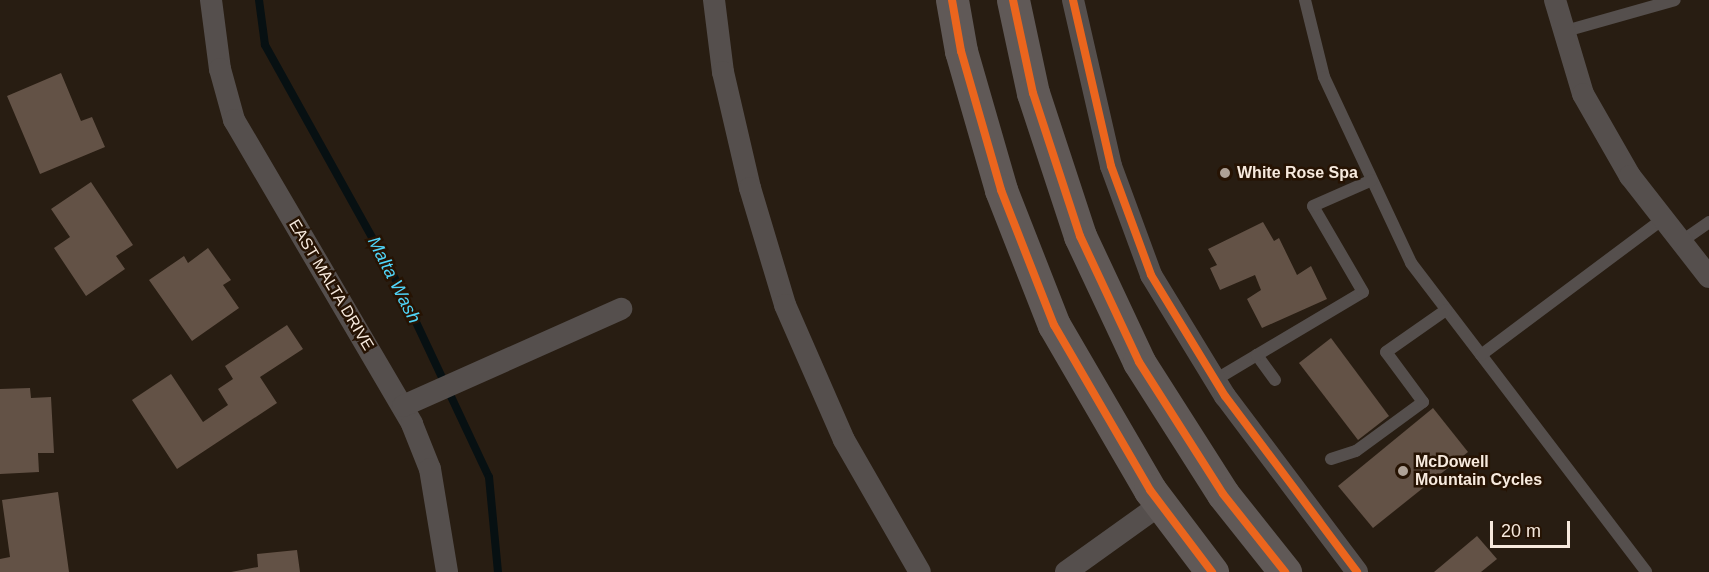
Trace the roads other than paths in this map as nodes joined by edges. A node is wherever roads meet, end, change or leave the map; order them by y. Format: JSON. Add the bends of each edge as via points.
{"nodes":[{"id":1,"x":211,"y":0,"type":"edge"},
{"id":2,"x":714,"y":0,"type":"edge"},
{"id":3,"x":952,"y":0,"type":"edge"},
{"id":4,"x":1013,"y":0,"type":"edge"},
{"id":5,"x":1073,"y":0,"type":"edge"},
{"id":6,"x":1305,"y":0,"type":"edge"},
{"id":7,"x":1555,"y":0,"type":"edge"},
{"id":8,"x":1675,"y":0,"type":"edge"},
{"id":9,"x":1562,"y":32,"type":"junction"},
{"id":10,"x":1372,"y":180,"type":"junction"},
{"id":11,"x":1664,"y":218,"type":"junction"},
{"id":12,"x":1709,"y":222,"type":"edge"},
{"id":13,"x":1682,"y":241,"type":"junction"},
{"id":14,"x":1709,"y":277,"type":"edge"},
{"id":15,"x":621,"y":309,"type":"dead end"},
{"id":16,"x":1446,"y":309,"type":"junction"},
{"id":17,"x":1257,"y":355,"type":"junction"},
{"id":18,"x":1481,"y":355,"type":"junction"},
{"id":19,"x":1215,"y":380,"type":"junction"},
{"id":20,"x":1275,"y":380,"type":"dead end"},
{"id":21,"x":403,"y":406,"type":"junction"},
{"id":22,"x":1331,"y":459,"type":"dead end"},
{"id":23,"x":1161,"y":504,"type":"junction"},
{"id":24,"x":447,"y":572,"type":"edge"},
{"id":25,"x":920,"y":572,"type":"edge"},
{"id":26,"x":1066,"y":572,"type":"edge"},
{"id":27,"x":1212,"y":572,"type":"edge"},
{"id":28,"x":1285,"y":572,"type":"edge"},
{"id":29,"x":1357,"y":572,"type":"edge"},
{"id":30,"x":1646,"y":572,"type":"edge"}],
"edges":[{"from":1,"to":21,"type":"street","name":"EAST MALTA DRIVE","via":[[220,69],[234,120]]},
{"from":2,"to":25,"type":"street","via":[[723,72],[750,188],[785,305],[844,440]]},
{"from":3,"to":23,"type":"main road","via":[[961,51],[1001,190],[1054,325],[1104,417]]},
{"from":4,"to":28,"type":"main road","via":[[1033,93],[1080,236],[1139,362],[1223,494]]},
{"from":5,"to":19,"type":"street","via":[[1111,165],[1145,257]]},
{"from":6,"to":10,"type":"lane","via":[[1324,77]]},
{"from":7,"to":9,"type":"street"},
{"from":8,"to":9,"type":"lane"},
{"from":9,"to":11,"type":"street","via":[[1583,94],[1630,176]]},
{"from":10,"to":16,"type":"lane","via":[[1411,263]]},
{"from":10,"to":17,"type":"lane","via":[[1313,206],[1363,292]]},
{"from":11,"to":13,"type":"street"},
{"from":11,"to":18,"type":"lane"},
{"from":12,"to":13,"type":"lane"},
{"from":13,"to":14,"type":"street"},
{"from":15,"to":21,"type":"street"},
{"from":16,"to":18,"type":"lane"},
{"from":16,"to":22,"type":"lane","via":[[1386,352],[1422,402],[1356,452]]},
{"from":17,"to":19,"type":"lane"},
{"from":17,"to":20,"type":"lane"},
{"from":18,"to":30,"type":"lane"},
{"from":19,"to":29,"type":"street","via":[[1302,503]]},
{"from":21,"to":24,"type":"street","name":"EAST MALTA DRIVE","via":[[430,469]]},
{"from":23,"to":26,"type":"street"},
{"from":23,"to":27,"type":"main road"}]}
